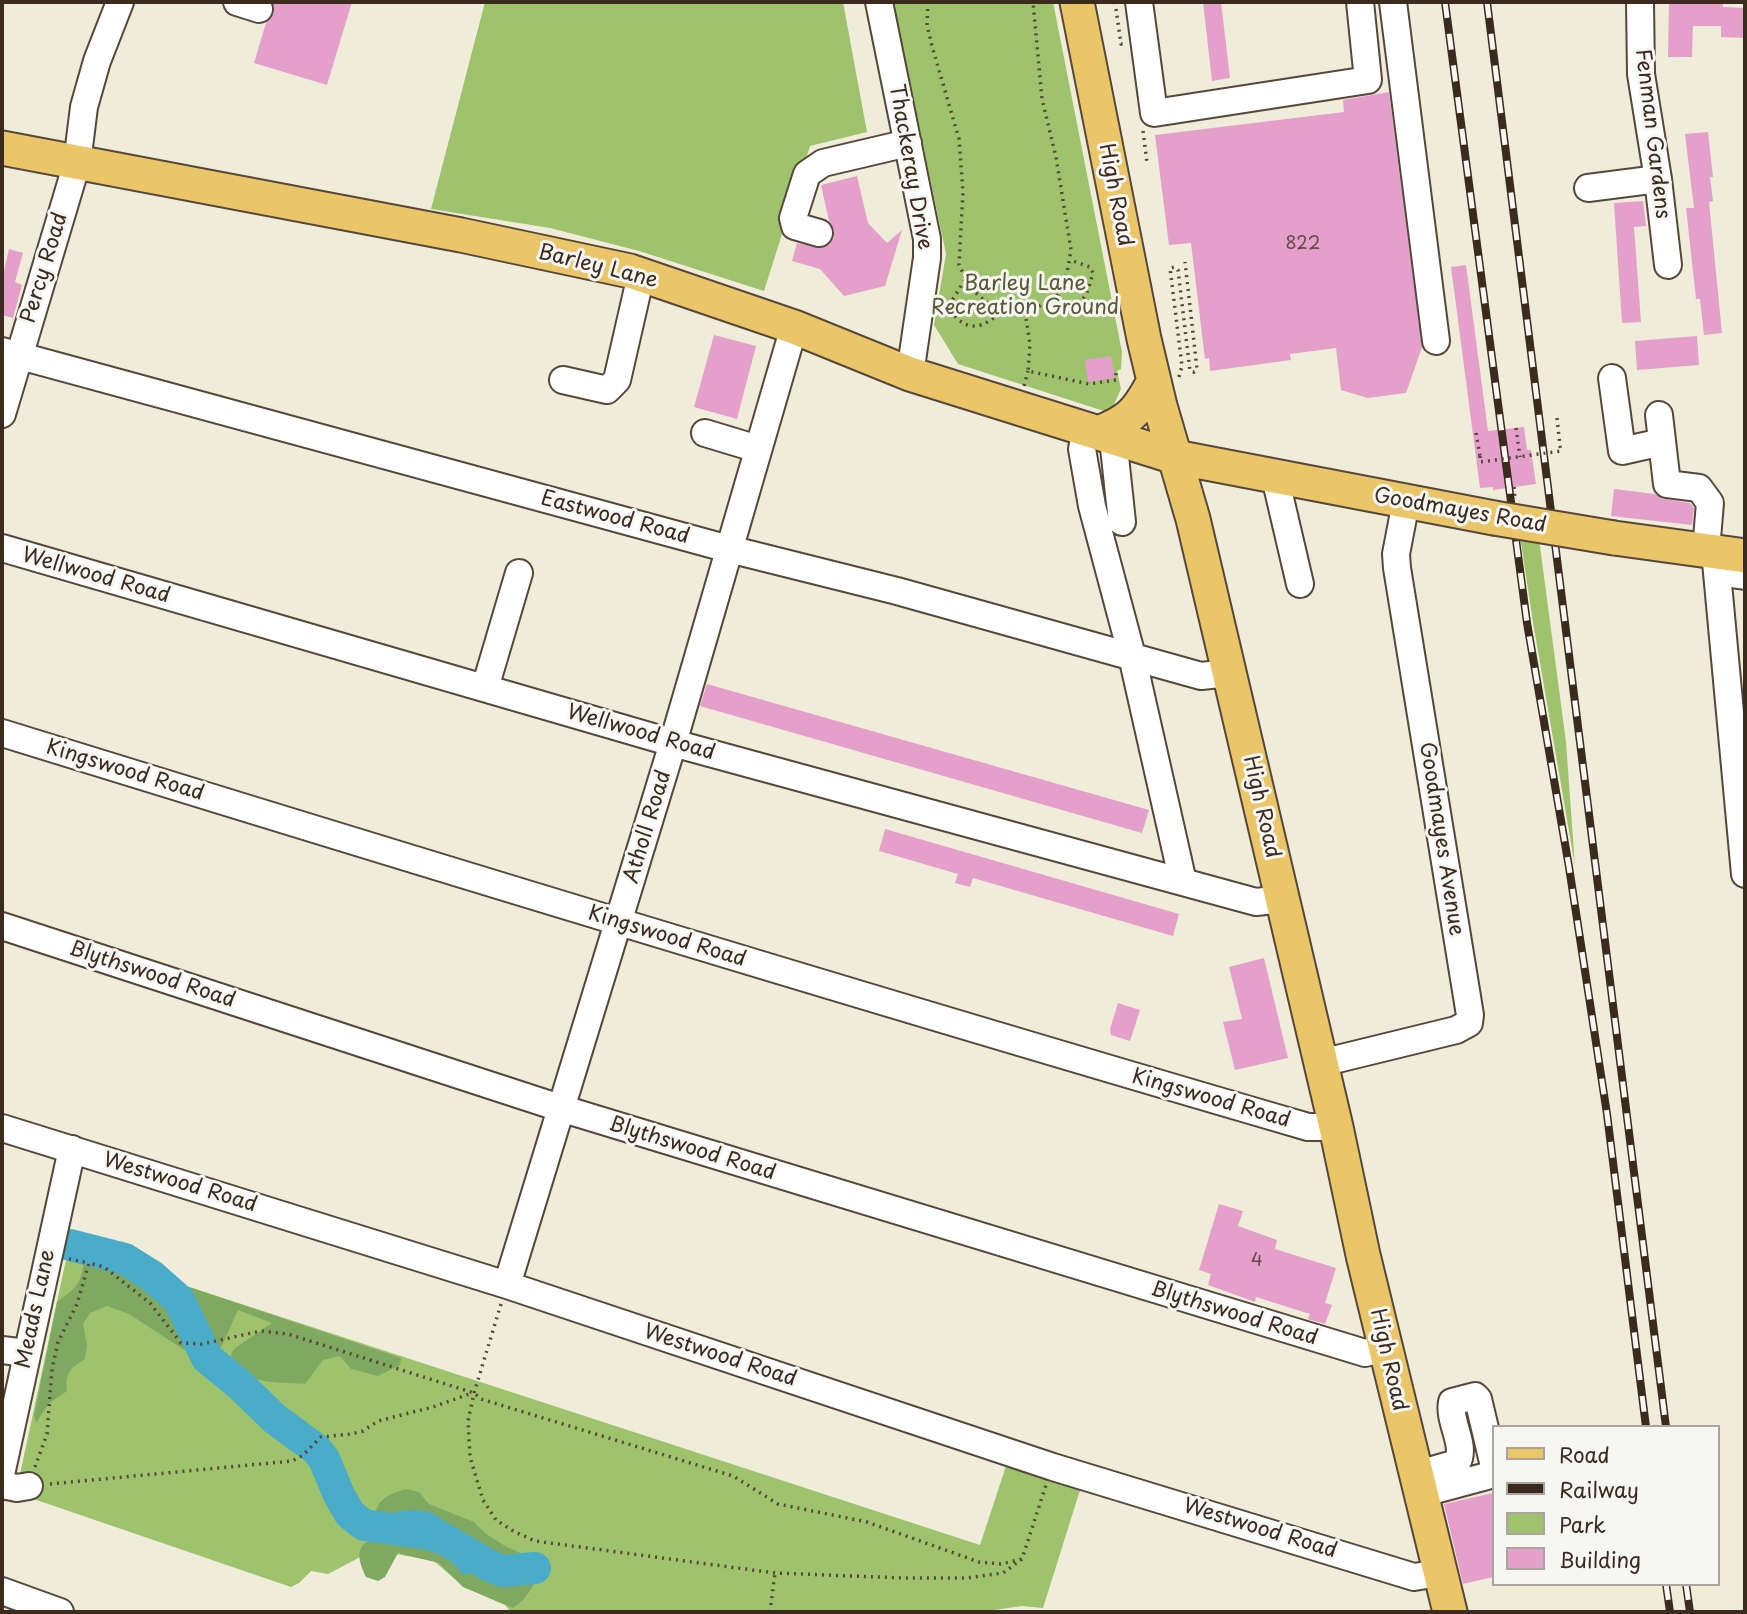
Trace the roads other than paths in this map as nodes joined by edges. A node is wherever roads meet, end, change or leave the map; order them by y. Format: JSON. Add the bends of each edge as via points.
{"nodes":[{"id":1,"x":120,"y":2,"type":"edge"},
{"id":2,"x":880,"y":2,"type":"edge"},
{"id":3,"x":1077,"y":2,"type":"edge"},
{"id":4,"x":1139,"y":2,"type":"edge"},
{"id":5,"x":1360,"y":2,"type":"edge"},
{"id":6,"x":1392,"y":2,"type":"edge"},
{"id":7,"x":1640,"y":2,"type":"edge"},
{"id":8,"x":908,"y":144,"type":"junction"},
{"id":9,"x":2,"y":148,"type":"edge"},
{"id":10,"x":77,"y":163,"type":"junction"},
{"id":11,"x":1658,"y":179,"type":"junction"},
{"id":12,"x":1588,"y":188,"type":"dead end"},
{"id":13,"x":819,"y":233,"type":"dead end"},
{"id":14,"x":1668,"y":265,"type":"dead end"},
{"id":15,"x":641,"y":275,"type":"junction"},
{"id":16,"x":794,"y":327,"type":"junction"},
{"id":17,"x":1436,"y":341,"type":"dead end"},
{"id":18,"x":10,"y":353,"type":"edge"},
{"id":19,"x":910,"y":374,"type":"junction"},
{"id":20,"x":1612,"y":378,"type":"dead end"},
{"id":21,"x":563,"y":380,"type":"dead end"},
{"id":22,"x":1165,"y":383,"type":"junction"},
{"id":23,"x":2,"y":414,"type":"edge"},
{"id":24,"x":1659,"y":415,"type":"dead end"},
{"id":25,"x":705,"y":433,"type":"dead end"},
{"id":26,"x":1099,"y":434,"type":"junction"},
{"id":27,"x":1662,"y":442,"type":"junction"},
{"id":28,"x":758,"y":449,"type":"junction"},
{"id":29,"x":1175,"y":457,"type":"junction"},
{"id":30,"x":1275,"y":477,"type":"junction"},
{"id":31,"x":1406,"y":502,"type":"junction"},
{"id":32,"x":1122,"y":522,"type":"dead end"},
{"id":33,"x":2,"y":548,"type":"edge"},
{"id":34,"x":729,"y":550,"type":"junction"},
{"id":35,"x":1721,"y":557,"type":"edge"},
{"id":36,"x":520,"y":573,"type":"dead end"},
{"id":37,"x":1745,"y":576,"type":"edge"},
{"id":38,"x":1300,"y":584,"type":"dead end"},
{"id":39,"x":1132,"y":656,"type":"junction"},
{"id":40,"x":1229,"y":673,"type":"junction"},
{"id":41,"x":1736,"y":673,"type":"edge"},
{"id":42,"x":485,"y":688,"type":"junction"},
{"id":43,"x":2,"y":733,"type":"edge"},
{"id":44,"x":673,"y":743,"type":"junction"},
{"id":45,"x":1745,"y":874,"type":"edge"},
{"id":46,"x":1183,"y":882,"type":"junction"},
{"id":47,"x":1283,"y":899,"type":"junction"},
{"id":48,"x":619,"y":923,"type":"junction"},
{"id":49,"x":2,"y":926,"type":"edge"},
{"id":50,"x":1321,"y":1063,"type":"junction"},
{"id":51,"x":560,"y":1108,"type":"junction"},
{"id":52,"x":1336,"y":1127,"type":"junction"},
{"id":53,"x":2,"y":1128,"type":"edge"},
{"id":54,"x":72,"y":1149,"type":"junction"},
{"id":55,"x":507,"y":1285,"type":"junction"},
{"id":56,"x":1386,"y":1348,"type":"junction"},
{"id":57,"x":14,"y":1352,"type":"edge"},
{"id":58,"x":2,"y":1470,"type":"edge"},
{"id":59,"x":2,"y":1485,"type":"edge"},
{"id":60,"x":29,"y":1486,"type":"road end"},
{"id":61,"x":1440,"y":1573,"type":"junction"},
{"id":62,"x":2,"y":1591,"type":"edge"},
{"id":63,"x":60,"y":1612,"type":"edge"},
{"id":64,"x":1450,"y":1612,"type":"edge"}],
"edges":[{"from":1,"to":10,"type":"street","name":"Percy Road","via":[[84,107]]},
{"from":2,"to":8,"type":"street","name":"Thackeray Drive"},
{"from":3,"to":22,"type":"main road","name":"High Road","via":[[1144,339]]},
{"from":4,"to":5,"type":"street","via":[[1154,113],[1368,80]]},
{"from":6,"to":17,"type":"street"},
{"from":7,"to":11,"type":"street","name":"Fenman Gardens","via":[[1641,74]]},
{"from":8,"to":13,"type":"street","via":[[823,163],[807,174],[793,218],[795,226]]},
{"from":8,"to":19,"type":"street","name":"Thackeray Drive","via":[[927,239]]},
{"from":9,"to":10,"type":"main road","name":"Barley Lane"},
{"from":10,"to":15,"type":"main road","name":"Barley Lane","via":[[461,235]]},
{"from":10,"to":18,"type":"street","name":"Percy Road"},
{"from":11,"to":12,"type":"street"},
{"from":11,"to":14,"type":"street","name":"Fenman Gardens"},
{"from":15,"to":16,"type":"main road","name":"Barley Lane"},
{"from":15,"to":21,"type":"street","via":[[617,380],[607,390]]},
{"from":16,"to":19,"type":"main road","name":"Barley Lane"},
{"from":16,"to":28,"type":"street","name":"Atholl Road"},
{"from":18,"to":23,"type":"street","name":"Percy Road"},
{"from":18,"to":34,"type":"street","name":"Eastwood Road"},
{"from":19,"to":26,"type":"main road","name":"Barley Lane"},
{"from":20,"to":27,"type":"street","via":[[1622,451]]},
{"from":22,"to":26,"type":"main road","via":[[1120,425]]},
{"from":22,"to":29,"type":"main road","name":"High Road"},
{"from":24,"to":27,"type":"street"},
{"from":25,"to":28,"type":"street"},
{"from":26,"to":29,"type":"main road","name":"Barley Lane"},
{"from":26,"to":32,"type":"street"},
{"from":26,"to":39,"type":"street","via":[[1082,449],[1083,461]]},
{"from":27,"to":35,"type":"street","via":[[1667,484],[1699,488],[1706,495]]},
{"from":28,"to":34,"type":"street","name":"Atholl Road"},
{"from":29,"to":30,"type":"main road","name":"Goodmayes Road"},
{"from":29,"to":40,"type":"main road","name":"High Road"},
{"from":30,"to":31,"type":"main road","name":"Goodmayes Road"},
{"from":30,"to":38,"type":"street"},
{"from":31,"to":35,"type":"main road","name":"Goodmayes Road","bridge":true},
{"from":31,"to":50,"type":"street","name":"Goodmayes Avenue","via":[[1397,568],[1469,1023],[1457,1030]]},
{"from":33,"to":42,"type":"street","name":"Wellwood Road"},
{"from":34,"to":39,"type":"street","name":"Eastwood Road"},
{"from":34,"to":44,"type":"street","name":"Atholl Road"},
{"from":35,"to":37,"type":"street"},
{"from":35,"to":41,"type":"street"},
{"from":36,"to":42,"type":"street"},
{"from":39,"to":40,"type":"street","name":"Eastwood Road","via":[[1201,676]]},
{"from":39,"to":46,"type":"street"},
{"from":40,"to":47,"type":"main road","name":"High Road"},
{"from":41,"to":45,"type":"street"},
{"from":42,"to":44,"type":"street","name":"Wellwood Road"},
{"from":43,"to":48,"type":"street","name":"Kingswood Road"},
{"from":44,"to":46,"type":"street","name":"Wellwood Road"},
{"from":44,"to":48,"type":"street","name":"Atholl Road"},
{"from":46,"to":47,"type":"street","name":"Wellwood Road","via":[[1256,902]]},
{"from":47,"to":50,"type":"main road","name":"High Road"},
{"from":48,"to":51,"type":"street","name":"Atholl Road"},
{"from":48,"to":52,"type":"street","name":"Kingswood Road","via":[[1308,1127]]},
{"from":49,"to":51,"type":"street","name":"Blythswood Road"},
{"from":50,"to":52,"type":"main road","name":"High Road"},
{"from":51,"to":55,"type":"street","name":"Atholl Road"},
{"from":51,"to":56,"type":"street","name":"Blythswood Road","via":[[1359,1352]]},
{"from":52,"to":56,"type":"main road","name":"High Road"},
{"from":53,"to":54,"type":"street","name":"Westwood Road"},
{"from":54,"to":55,"type":"street","name":"Westwood Road"},
{"from":54,"to":57,"type":"street","name":"Meads Lane"},
{"from":55,"to":61,"type":"street","name":"Westwood Road","via":[[1053,1467],[1414,1577]]},
{"from":56,"to":61,"type":"main road","name":"High Road"},
{"from":57,"to":58,"type":"street","name":"Meads Lane"},
{"from":59,"to":60,"type":"street"},
{"from":61,"to":64,"type":"main road","name":"High Road"},
{"from":62,"to":63,"type":"street"}]}
